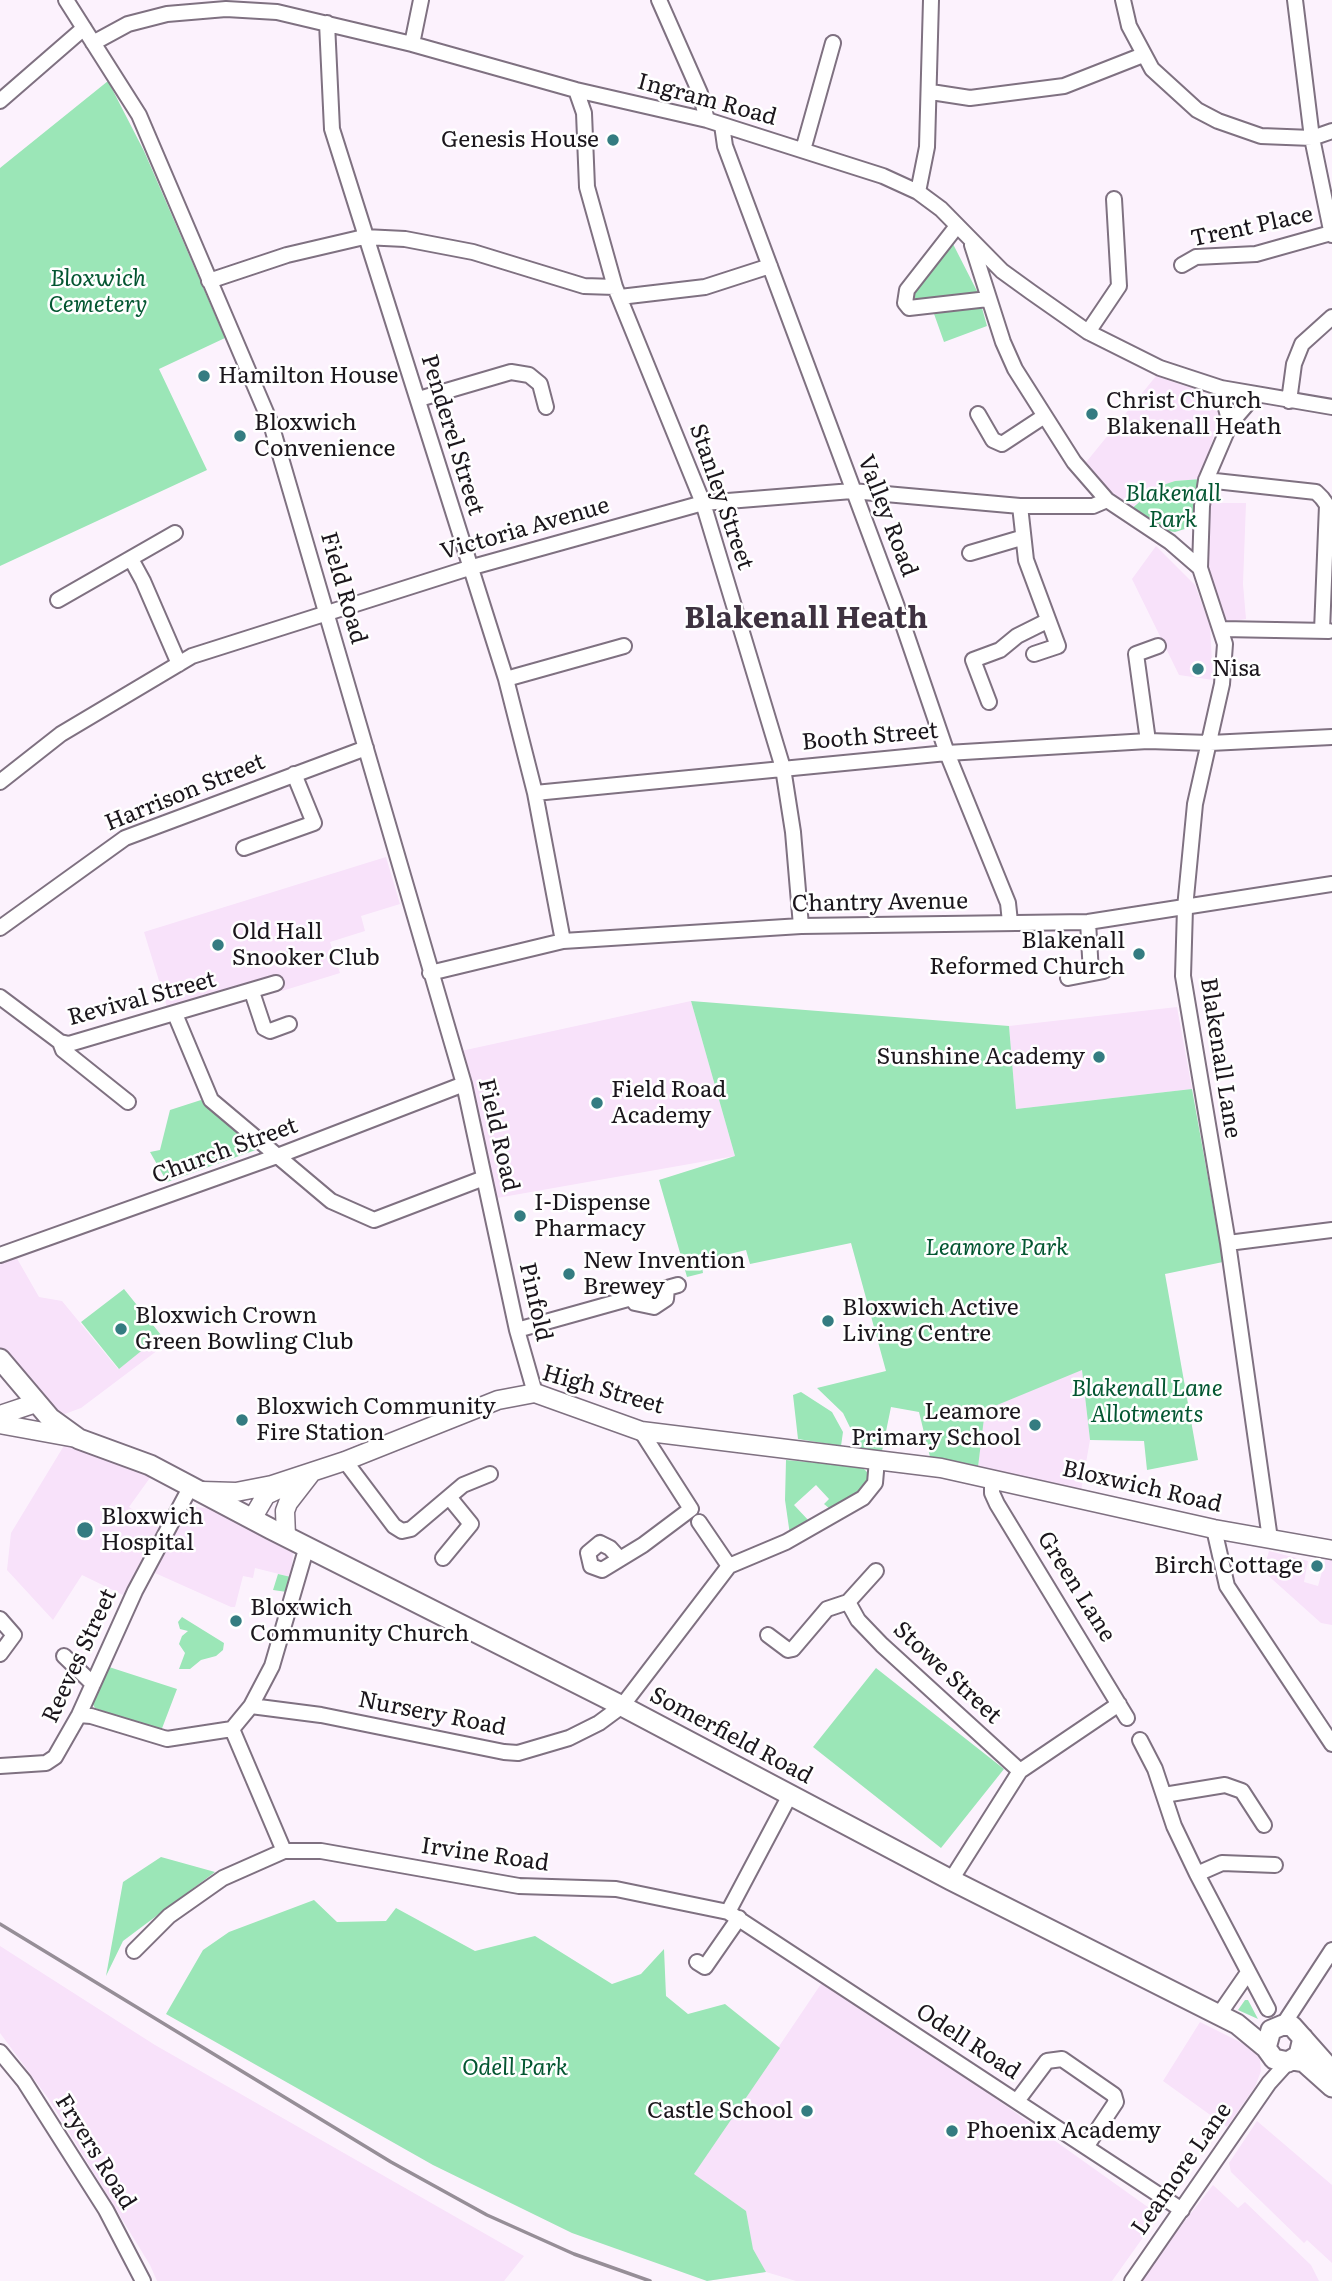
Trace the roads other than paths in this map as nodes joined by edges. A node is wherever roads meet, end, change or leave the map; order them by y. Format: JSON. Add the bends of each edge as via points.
{"nodes":[{"id":1,"x":66,"y":0,"type":"edge"},
{"id":2,"x":421,"y":0,"type":"edge"},
{"id":3,"x":659,"y":0,"type":"edge"},
{"id":4,"x":931,"y":0,"type":"edge"},
{"id":5,"x":1122,"y":0,"type":"edge"},
{"id":6,"x":1295,"y":0,"type":"edge"},
{"id":7,"x":225,"y":4,"type":"edge"},
{"id":8,"x":327,"y":23,"type":"junction"},
{"id":9,"x":84,"y":28,"type":"junction"},
{"id":10,"x":93,"y":43,"type":"junction"},
{"id":11,"x":833,"y":43,"type":"dead end"},
{"id":12,"x":412,"y":44,"type":"junction"},
{"id":13,"x":1143,"y":55,"type":"junction"},
{"id":14,"x":576,"y":90,"type":"junction"},
{"id":15,"x":931,"y":92,"type":"junction"},
{"id":16,"x":0,"y":101,"type":"edge"},
{"id":17,"x":707,"y":120,"type":"junction"},
{"id":18,"x":722,"y":125,"type":"junction"},
{"id":19,"x":1332,"y":131,"type":"edge"},
{"id":20,"x":1312,"y":138,"type":"junction"},
{"id":21,"x":803,"y":150,"type":"junction"},
{"id":22,"x":918,"y":192,"type":"junction"},
{"id":23,"x":1114,"y":199,"type":"dead end"},
{"id":24,"x":957,"y":226,"type":"junction"},
{"id":25,"x":1331,"y":234,"type":"edge"},
{"id":26,"x":364,"y":237,"type":"junction"},
{"id":27,"x":972,"y":243,"type":"junction"},
{"id":28,"x":1182,"y":265,"type":"dead end"},
{"id":29,"x":771,"y":266,"type":"junction"},
{"id":30,"x":1002,"y":271,"type":"junction"},
{"id":31,"x":209,"y":281,"type":"junction"},
{"id":32,"x":617,"y":292,"type":"junction"},
{"id":33,"x":987,"y":295,"type":"junction"},
{"id":34,"x":1332,"y":317,"type":"edge"},
{"id":35,"x":1088,"y":332,"type":"junction"},
{"id":36,"x":1221,"y":388,"type":"junction"},
{"id":37,"x":1255,"y":395,"type":"junction"},
{"id":38,"x":419,"y":399,"type":"junction"},
{"id":39,"x":1289,"y":401,"type":"junction"},
{"id":40,"x":546,"y":407,"type":"dead end"},
{"id":41,"x":1332,"y":407,"type":"edge"},
{"id":42,"x":978,"y":414,"type":"dead end"},
{"id":43,"x":1043,"y":417,"type":"junction"},
{"id":44,"x":1230,"y":424,"type":"junction"},
{"id":45,"x":1206,"y":480,"type":"junction"},
{"id":46,"x":852,"y":491,"type":"junction"},
{"id":47,"x":1107,"y":500,"type":"junction"},
{"id":48,"x":704,"y":503,"type":"junction"},
{"id":49,"x":1020,"y":506,"type":"junction"},
{"id":50,"x":1200,"y":525,"type":"junction"},
{"id":51,"x":174,"y":533,"type":"dead end"},
{"id":52,"x":1160,"y":536,"type":"junction"},
{"id":53,"x":1021,"y":538,"type":"junction"},
{"id":54,"x":1329,"y":542,"type":"edge"},
{"id":55,"x":970,"y":553,"type":"dead end"},
{"id":56,"x":131,"y":559,"type":"junction"},
{"id":57,"x":469,"y":568,"type":"junction"},
{"id":58,"x":1200,"y":568,"type":"junction"},
{"id":59,"x":58,"y":600,"type":"dead end"},
{"id":60,"x":326,"y":612,"type":"junction"},
{"id":61,"x":1048,"y":621,"type":"junction"},
{"id":62,"x":1222,"y":629,"type":"junction"},
{"id":63,"x":1327,"y":631,"type":"edge"},
{"id":64,"x":624,"y":646,"type":"dead end"},
{"id":65,"x":1158,"y":646,"type":"dead end"},
{"id":66,"x":1034,"y":654,"type":"dead end"},
{"id":67,"x":179,"y":664,"type":"junction"},
{"id":68,"x":506,"y":679,"type":"junction"},
{"id":69,"x":989,"y":702,"type":"dead end"},
{"id":70,"x":1332,"y":737,"type":"edge"},
{"id":71,"x":1149,"y":741,"type":"junction"},
{"id":72,"x":1210,"y":743,"type":"junction"},
{"id":73,"x":366,"y":748,"type":"junction"},
{"id":74,"x":947,"y":753,"type":"junction"},
{"id":75,"x":783,"y":768,"type":"junction"},
{"id":76,"x":294,"y":774,"type":"junction"},
{"id":77,"x":0,"y":782,"type":"edge"},
{"id":78,"x":535,"y":793,"type":"junction"},
{"id":79,"x":244,"y":848,"type":"dead end"},
{"id":80,"x":1332,"y":884,"type":"edge"},
{"id":81,"x":1185,"y":908,"type":"junction"},
{"id":82,"x":1010,"y":922,"type":"junction"},
{"id":83,"x":1088,"y":922,"type":"junction"},
{"id":84,"x":801,"y":926,"type":"junction"},
{"id":85,"x":0,"y":928,"type":"edge"},
{"id":86,"x":563,"y":941,"type":"junction"},
{"id":87,"x":430,"y":974,"type":"junction"},
{"id":88,"x":1068,"y":978,"type":"dead end"},
{"id":89,"x":276,"y":983,"type":"dead end"},
{"id":90,"x":252,"y":992,"type":"junction"},
{"id":91,"x":0,"y":997,"type":"edge"},
{"id":92,"x":175,"y":1014,"type":"junction"},
{"id":93,"x":289,"y":1024,"type":"dead end"},
{"id":94,"x":60,"y":1042,"type":"junction"},
{"id":95,"x":464,"y":1084,"type":"junction"},
{"id":96,"x":128,"y":1102,"type":"dead end"},
{"id":97,"x":280,"y":1156,"type":"junction"},
{"id":98,"x":484,"y":1178,"type":"junction"},
{"id":99,"x":494,"y":1221,"type":"joint"},
{"id":100,"x":1332,"y":1230,"type":"edge"},
{"id":101,"x":1228,"y":1243,"type":"junction"},
{"id":102,"x":0,"y":1255,"type":"edge"},
{"id":103,"x":672,"y":1286,"type":"dead end"},
{"id":104,"x":517,"y":1330,"type":"junction"},
{"id":105,"x":0,"y":1359,"type":"edge"},
{"id":106,"x":535,"y":1393,"type":"junction"},
{"id":107,"x":36,"y":1403,"type":"junction"},
{"id":108,"x":0,"y":1415,"type":"edge"},
{"id":109,"x":0,"y":1424,"type":"edge"},
{"id":110,"x":641,"y":1431,"type":"junction"},
{"id":111,"x":79,"y":1439,"type":"junction"},
{"id":112,"x":877,"y":1460,"type":"junction"},
{"id":113,"x":345,"y":1461,"type":"junction"},
{"id":114,"x":941,"y":1468,"type":"joint"},
{"id":115,"x":312,"y":1472,"type":"junction"},
{"id":116,"x":490,"y":1474,"type":"dead end"},
{"id":117,"x":992,"y":1479,"type":"junction"},
{"id":118,"x":197,"y":1489,"type":"junction"},
{"id":119,"x":449,"y":1497,"type":"junction"},
{"id":120,"x":695,"y":1515,"type":"junction"},
{"id":121,"x":253,"y":1519,"type":"junction"},
{"id":122,"x":1214,"y":1528,"type":"junction"},
{"id":123,"x":286,"y":1536,"type":"junction"},
{"id":124,"x":1270,"y":1539,"type":"junction"},
{"id":125,"x":307,"y":1546,"type":"junction"},
{"id":126,"x":1332,"y":1550,"type":"edge"},
{"id":127,"x":443,"y":1558,"type":"dead end"},
{"id":128,"x":620,"y":1559,"type":"dead end"},
{"id":129,"x":729,"y":1566,"type":"junction"},
{"id":130,"x":876,"y":1571,"type":"dead end"},
{"id":131,"x":848,"y":1602,"type":"junction"},
{"id":132,"x":0,"y":1619,"type":"edge"},
{"id":133,"x":768,"y":1636,"type":"dead end"},
{"id":134,"x":0,"y":1654,"type":"edge"},
{"id":135,"x":64,"y":1656,"type":"dead end"},
{"id":136,"x":93,"y":1684,"type":"junction"},
{"id":137,"x":1118,"y":1704,"type":"junction"},
{"id":138,"x":251,"y":1706,"type":"junction"},
{"id":139,"x":622,"y":1706,"type":"junction"},
{"id":140,"x":79,"y":1715,"type":"junction"},
{"id":141,"x":1127,"y":1718,"type":"dead end"},
{"id":142,"x":232,"y":1729,"type":"junction"},
{"id":143,"x":1140,"y":1740,"type":"dead end"},
{"id":144,"x":1332,"y":1744,"type":"edge"},
{"id":145,"x":0,"y":1766,"type":"edge"},
{"id":146,"x":1020,"y":1771,"type":"junction"},
{"id":147,"x":790,"y":1794,"type":"junction"},
{"id":148,"x":1164,"y":1795,"type":"junction"},
{"id":149,"x":1264,"y":1825,"type":"dead end"},
{"id":150,"x":284,"y":1851,"type":"junction"},
{"id":151,"x":1275,"y":1866,"type":"dead end"},
{"id":152,"x":1196,"y":1874,"type":"junction"},
{"id":153,"x":951,"y":1880,"type":"junction"},
{"id":154,"x":733,"y":1915,"type":"junction"},
{"id":155,"x":1332,"y":1950,"type":"edge"},
{"id":156,"x":134,"y":1951,"type":"dead end"},
{"id":157,"x":706,"y":1967,"type":"dead end"},
{"id":158,"x":1247,"y":1974,"type":"junction"},
{"id":159,"x":1268,"y":2009,"type":"dead end"},
{"id":160,"x":1227,"y":2020,"type":"junction"},
{"id":161,"x":1284,"y":2044,"type":"junction"},
{"id":162,"x":0,"y":2052,"type":"edge"},
{"id":163,"x":1332,"y":2071,"type":"edge"},
{"id":164,"x":1332,"y":2087,"type":"edge"},
{"id":165,"x":1017,"y":2101,"type":"junction"},
{"id":166,"x":1086,"y":2147,"type":"junction"},
{"id":167,"x":1182,"y":2210,"type":"junction"},
{"id":168,"x":143,"y":2281,"type":"edge"},
{"id":169,"x":1132,"y":2281,"type":"edge"}],
"edges":[{"from":1,"to":9,"type":"street","name":"Field Road"},
{"from":2,"to":12,"type":"street"},
{"from":3,"to":17,"type":"street","via":[[700,93]]},
{"from":4,"to":15,"type":"street"},
{"from":5,"to":13,"type":"street"},
{"from":6,"to":20,"type":"street"},
{"from":7,"to":8,"type":"street","name":"Ingram Road"},
{"from":7,"to":10,"type":"street","name":"Ingram Road","via":[[141,21]]},
{"from":8,"to":12,"type":"street","name":"Ingram Road"},
{"from":8,"to":26,"type":"street","name":"Penderel Street","via":[[332,129]]},
{"from":9,"to":10,"type":"street","name":"Field Road"},
{"from":9,"to":16,"type":"street"},
{"from":10,"to":31,"type":"street","name":"Field Road","via":[[139,115]]},
{"from":11,"to":21,"type":"street"},
{"from":12,"to":14,"type":"street","name":"Ingram Road"},
{"from":13,"to":15,"type":"street","via":[[1065,86],[970,97]]},
{"from":13,"to":20,"type":"street","via":[[1174,91],[1218,121],[1261,136]]},
{"from":14,"to":17,"type":"street","name":"Ingram Road"},
{"from":14,"to":32,"type":"street","name":"Stanley Street","via":[[584,113],[587,187]]},
{"from":15,"to":22,"type":"street"},
{"from":17,"to":18,"type":"street","name":"Ingram Road"},
{"from":18,"to":21,"type":"street","name":"Ingram Road"},
{"from":18,"to":29,"type":"street","name":"Valley Road","via":[[725,146]]},
{"from":19,"to":20,"type":"street"},
{"from":20,"to":25,"type":"street"},
{"from":21,"to":22,"type":"street","name":"Ingram Road"},
{"from":22,"to":24,"type":"street","name":"Ingram Road"},
{"from":23,"to":35,"type":"street","via":[[1108,218],[1119,286]]},
{"from":24,"to":27,"type":"street","name":"Ingram Road"},
{"from":24,"to":33,"type":"street","via":[[907,290],[905,303],[909,308]]},
{"from":25,"to":28,"type":"street","name":"Trent Place","via":[[1256,254],[1196,257]]},
{"from":26,"to":31,"type":"street","via":[[286,255]]},
{"from":26,"to":32,"type":"street","via":[[405,239],[474,252]]},
{"from":26,"to":38,"type":"street","name":"Penderel Street"},
{"from":27,"to":30,"type":"street","name":"Ingram Road"},
{"from":27,"to":33,"type":"street"},
{"from":29,"to":32,"type":"street","via":[[705,287]]},
{"from":29,"to":46,"type":"street","name":"Valley Road"},
{"from":30,"to":33,"type":"street"},
{"from":30,"to":35,"type":"street","name":"Ingram Road"},
{"from":31,"to":60,"type":"street","name":"Field Road","via":[[271,424]]},
{"from":32,"to":48,"type":"street","name":"Stanley Street"},
{"from":33,"to":43,"type":"street","via":[[1015,369]]},
{"from":34,"to":39,"type":"street","via":[[1302,344]]},
{"from":35,"to":36,"type":"street","name":"Ingram Road","via":[[1160,368]]},
{"from":36,"to":37,"type":"street","name":"Ingram Road"},
{"from":36,"to":44,"type":"street"},
{"from":37,"to":39,"type":"street","name":"Ingram Road"},
{"from":37,"to":44,"type":"street","name":"Blakenall Lane"},
{"from":38,"to":40,"type":"street","via":[[511,372],[529,375],[540,384]]},
{"from":38,"to":57,"type":"street","name":"Penderel Street"},
{"from":39,"to":41,"type":"street","name":"Ingram Road"},
{"from":42,"to":43,"type":"street","via":[[1001,451]]},
{"from":43,"to":47,"type":"street"},
{"from":44,"to":45,"type":"street","name":"Blakenall Lane"},
{"from":45,"to":50,"type":"street","name":"Blakenall Lane"},
{"from":45,"to":54,"type":"street","via":[[1316,492],[1327,505]]},
{"from":46,"to":48,"type":"street","name":"Victoria Avenue"},
{"from":46,"to":49,"type":"street","name":"Victoria Avenue"},
{"from":46,"to":74,"type":"street","name":"Valley Road"},
{"from":47,"to":49,"type":"street","name":"Victoria Avenue","via":[[1093,506]]},
{"from":47,"to":52,"type":"street"},
{"from":48,"to":57,"type":"street","name":"Victoria Avenue"},
{"from":48,"to":75,"type":"street","name":"Stanley Street"},
{"from":49,"to":53,"type":"street"},
{"from":50,"to":52,"type":"street","via":[[1190,536]]},
{"from":50,"to":58,"type":"street","name":"Blakenall Lane"},
{"from":51,"to":56,"type":"street"},
{"from":52,"to":58,"type":"street"},
{"from":53,"to":55,"type":"street"},
{"from":53,"to":61,"type":"street"},
{"from":54,"to":63,"type":"street"},
{"from":56,"to":59,"type":"street"},
{"from":56,"to":67,"type":"street"},
{"from":57,"to":60,"type":"street","name":"Victoria Avenue"},
{"from":57,"to":68,"type":"street","name":"Penderel Street"},
{"from":58,"to":62,"type":"street","name":"Blakenall Lane"},
{"from":60,"to":67,"type":"street","name":"Victoria Avenue","via":[[223,644]]},
{"from":60,"to":73,"type":"street","name":"Field Road"},
{"from":61,"to":66,"type":"street","via":[[1058,646]]},
{"from":61,"to":69,"type":"street","via":[[1000,650],[973,660]]},
{"from":62,"to":63,"type":"street"},
{"from":62,"to":72,"type":"street","name":"Blakenall Lane","via":[[1222,684]]},
{"from":64,"to":68,"type":"street"},
{"from":65,"to":71,"type":"street","via":[[1136,654]]},
{"from":67,"to":77,"type":"street","name":"Victoria Avenue","via":[[61,734]]},
{"from":68,"to":78,"type":"street","name":"Penderel Street"},
{"from":70,"to":72,"type":"street","name":"Booth Street"},
{"from":71,"to":72,"type":"street","name":"Booth Street"},
{"from":71,"to":74,"type":"street","name":"Booth Street"},
{"from":72,"to":81,"type":"street","name":"Blakenall Lane","via":[[1195,804]]},
{"from":73,"to":76,"type":"street","name":"Harrison Street"},
{"from":73,"to":87,"type":"street","name":"Field Road"},
{"from":74,"to":75,"type":"street","name":"Booth Street"},
{"from":74,"to":82,"type":"street","name":"Valley Road","via":[[1008,903]]},
{"from":75,"to":78,"type":"street","name":"Booth Street"},
{"from":75,"to":84,"type":"street","name":"Stanley Street"},
{"from":76,"to":79,"type":"street","via":[[314,823]]},
{"from":76,"to":85,"type":"street","name":"Harrison Street","via":[[125,838]]},
{"from":78,"to":86,"type":"street","name":"Penderel Street"},
{"from":80,"to":81,"type":"street","name":"Chantry Avenue"},
{"from":81,"to":83,"type":"street","name":"Chantry Avenue"},
{"from":81,"to":101,"type":"street","name":"Blakenall Lane","via":[[1187,1012]]},
{"from":82,"to":83,"type":"street","name":"Chantry Avenue"},
{"from":82,"to":84,"type":"street","name":"Chantry Avenue"},
{"from":83,"to":88,"type":"street","via":[[1098,972]]},
{"from":84,"to":86,"type":"street","name":"Chantry Avenue"},
{"from":86,"to":87,"type":"street","name":"Chantry Avenue"},
{"from":87,"to":95,"type":"street","name":"Field Road"},
{"from":89,"to":90,"type":"street","name":"Revival Street"},
{"from":90,"to":92,"type":"street","name":"Revival Street"},
{"from":90,"to":93,"type":"street","via":[[264,1028],[270,1031]]},
{"from":91,"to":94,"type":"street","name":"Revival Street"},
{"from":92,"to":94,"type":"street","name":"Revival Street","via":[[79,1042]]},
{"from":92,"to":97,"type":"street","via":[[211,1100]]},
{"from":94,"to":96,"type":"street","name":"Revival Street","via":[[63,1050]]},
{"from":95,"to":97,"type":"street","name":"Church Street"},
{"from":95,"to":98,"type":"street","name":"Field Road"},
{"from":97,"to":98,"type":"street","via":[[331,1201],[374,1220]]},
{"from":97,"to":102,"type":"street","name":"Church Street"},
{"from":98,"to":99,"type":"street","name":"Field Road"},
{"from":99,"to":104,"type":"street","name":"Pinfold"},
{"from":100,"to":101,"type":"street"},
{"from":101,"to":124,"type":"street","name":"Blakenall Lane"},
{"from":103,"to":104,"type":"street"},
{"from":104,"to":106,"type":"street","name":"Pinfold"},
{"from":105,"to":107,"type":"highway","name":"High Street"},
{"from":106,"to":110,"type":"main road","name":"High Street"},
{"from":106,"to":113,"type":"main road","name":"High Street","via":[[498,1399]]},
{"from":107,"to":108,"type":"main road"},
{"from":107,"to":111,"type":"highway","name":"High Street"},
{"from":109,"to":111,"type":"main road"},
{"from":110,"to":112,"type":"main road","name":"High Street"},
{"from":110,"to":120,"type":"street"},
{"from":111,"to":118,"type":"highway","name":"High Street","via":[[150,1465]]},
{"from":112,"to":114,"type":"main road","name":"High Street"},
{"from":112,"to":129,"type":"street","name":"Nursery Road","via":[[875,1483],[863,1498],[786,1542]]},
{"from":113,"to":115,"type":"main road","name":"High Street"},
{"from":113,"to":119,"type":"street","via":[[398,1529],[411,1529]]},
{"from":114,"to":117,"type":"main road","name":"Bloxwich Road"},
{"from":115,"to":118,"type":"main road","name":"High Street","via":[[236,1492]]},
{"from":115,"to":121,"type":"main road","name":"High Street","via":[[266,1495]]},
{"from":115,"to":123,"type":"main road","via":[[288,1503]]},
{"from":116,"to":119,"type":"street","via":[[469,1481]]},
{"from":117,"to":122,"type":"main road","name":"Bloxwich Road"},
{"from":117,"to":137,"type":"street","name":"Green Lane","via":[[996,1504]]},
{"from":118,"to":121,"type":"highway","name":"Somerfield Road"},
{"from":118,"to":136,"type":"street","name":"Reeves Street","via":[[135,1591]]},
{"from":119,"to":127,"type":"street","via":[[471,1524]]},
{"from":120,"to":128,"type":"street"},
{"from":120,"to":129,"type":"street"},
{"from":121,"to":123,"type":"highway","name":"Somerfield Road"},
{"from":122,"to":124,"type":"main road","name":"Bloxwich Road"},
{"from":122,"to":144,"type":"street","via":[[1227,1586]]},
{"from":123,"to":125,"type":"highway","name":"Somerfield Road"},
{"from":124,"to":126,"type":"main road","name":"Bloxwich Road"},
{"from":125,"to":138,"type":"street","via":[[272,1666]]},
{"from":125,"to":139,"type":"highway","name":"Somerfield Road"},
{"from":129,"to":139,"type":"street","name":"Nursery Road"},
{"from":130,"to":131,"type":"street"},
{"from":131,"to":133,"type":"street","via":[[827,1609],[793,1649]]},
{"from":131,"to":146,"type":"street","name":"Stowe Street","via":[[882,1645]]},
{"from":132,"to":134,"type":"street","via":[[14,1635]]},
{"from":135,"to":136,"type":"street"},
{"from":136,"to":140,"type":"street","name":"Reeves Street"},
{"from":137,"to":141,"type":"street","name":"Green Lane"},
{"from":137,"to":146,"type":"street"},
{"from":138,"to":139,"type":"street","name":"Nursery Road","via":[[517,1753],[569,1738]]},
{"from":138,"to":142,"type":"street"},
{"from":139,"to":147,"type":"highway","name":"Somerfield Road"},
{"from":140,"to":142,"type":"street","via":[[167,1739]]},
{"from":140,"to":145,"type":"street","name":"Reeves Street","via":[[52,1760]]},
{"from":142,"to":150,"type":"street"},
{"from":143,"to":148,"type":"street"},
{"from":146,"to":153,"type":"street"},
{"from":147,"to":153,"type":"highway","name":"Somerfield Road"},
{"from":147,"to":154,"type":"street"},
{"from":148,"to":149,"type":"street","via":[[1225,1785],[1242,1791]]},
{"from":148,"to":152,"type":"street"},
{"from":150,"to":154,"type":"street","name":"Irvine Road","via":[[321,1851],[519,1886],[616,1889]]},
{"from":150,"to":156,"type":"street","name":"Irvine Road","via":[[223,1878],[170,1916]]},
{"from":151,"to":152,"type":"street","via":[[1222,1863]]},
{"from":152,"to":158,"type":"street"},
{"from":153,"to":160,"type":"highway","name":"Somerfield Road"},
{"from":154,"to":157,"type":"street"},
{"from":154,"to":165,"type":"street","name":"Odell Road"},
{"from":155,"to":161,"type":"street","name":"Leamore Lane","via":[[1303,1994]]},
{"from":158,"to":159,"type":"street"},
{"from":158,"to":160,"type":"street"},
{"from":160,"to":161,"type":"highway","name":"Somerfield Road"},
{"from":161,"to":163,"type":"highway"},
{"from":161,"to":164,"type":"highway"},
{"from":161,"to":167,"type":"street","name":"Leamore Lane","via":[[1269,2082]]},
{"from":162,"to":168,"type":"street","name":"Fryers Road","via":[[24,2081],[100,2200]]},
{"from":165,"to":166,"type":"street","name":"Odell Road"},
{"from":165,"to":166,"type":"street","via":[[1047,2061],[1062,2059],[1114,2095],[1116,2102]]},
{"from":166,"to":167,"type":"street","name":"Odell Road"},
{"from":167,"to":169,"type":"street","name":"Leamore Lane"}]}
